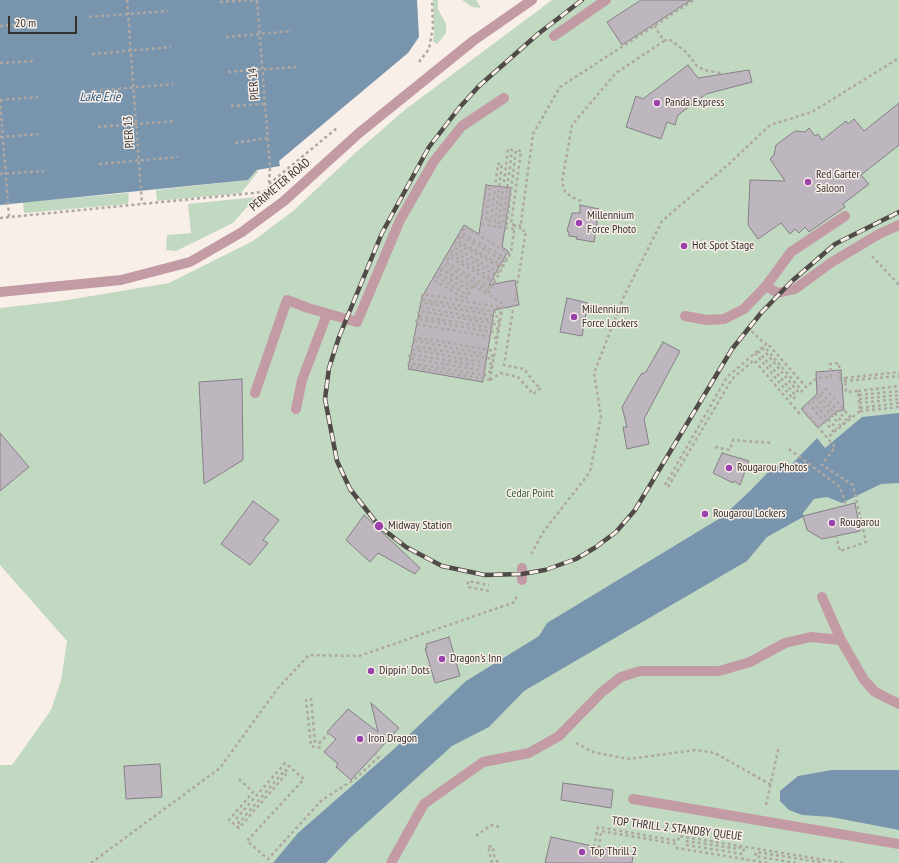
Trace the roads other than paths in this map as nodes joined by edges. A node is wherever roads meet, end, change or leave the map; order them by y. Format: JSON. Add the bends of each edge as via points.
{"nodes":[{"id":1,"x":532,"y":0,"type":"edge"},
{"id":2,"x":606,"y":0,"type":"edge"},
{"id":3,"x":554,"y":36,"type":"dead end"},
{"id":4,"x":504,"y":98,"type":"dead end"},
{"id":5,"x":845,"y":216,"type":"dead end"},
{"id":6,"x":899,"y":225,"type":"edge"},
{"id":7,"x":766,"y":286,"type":"junction"},
{"id":8,"x":0,"y":292,"type":"edge"},
{"id":9,"x":328,"y":314,"type":"junction"},
{"id":10,"x":685,"y":316,"type":"dead end"},
{"id":11,"x":255,"y":393,"type":"dead end"},
{"id":12,"x":296,"y":409,"type":"dead end"},
{"id":13,"x":522,"y":568,"type":"road end"},
{"id":14,"x":522,"y":580,"type":"road end"},
{"id":15,"x":822,"y":597,"type":"dead end"},
{"id":16,"x":840,"y":640,"type":"junction"},
{"id":17,"x":899,"y":704,"type":"edge"},
{"id":18,"x":633,"y":799,"type":"dead end"},
{"id":19,"x":899,"y":844,"type":"edge"},
{"id":20,"x":391,"y":863,"type":"edge"}],
"edges":[{"from":1,"to":8,"type":"street","name":"PERIMETER ROAD","via":[[473,41],[365,128],[284,201],[242,232],[190,262],[122,280]]},
{"from":2,"to":3,"type":"street"},
{"from":4,"to":9,"type":"street","via":[[462,126],[434,160],[400,220],[357,322]]},
{"from":5,"to":7,"type":"street","via":[[792,252]]},
{"from":6,"to":7,"type":"street","via":[[832,262],[795,289],[778,293]]},
{"from":7,"to":10,"type":"street","via":[[744,309],[724,319],[707,320]]},
{"from":9,"to":11,"type":"street","via":[[287,300]]},
{"from":9,"to":12,"type":"street","via":[[302,380]]},
{"from":13,"to":14,"type":"street"},
{"from":15,"to":16,"type":"street"},
{"from":16,"to":17,"type":"street","via":[[864,680],[875,692]]},
{"from":16,"to":20,"type":"street","via":[[811,637],[792,642],[750,662],[719,671],[640,671],[621,677],[602,692],[559,736],[529,753],[483,762],[424,804]]},
{"from":18,"to":19,"type":"street"}]}
